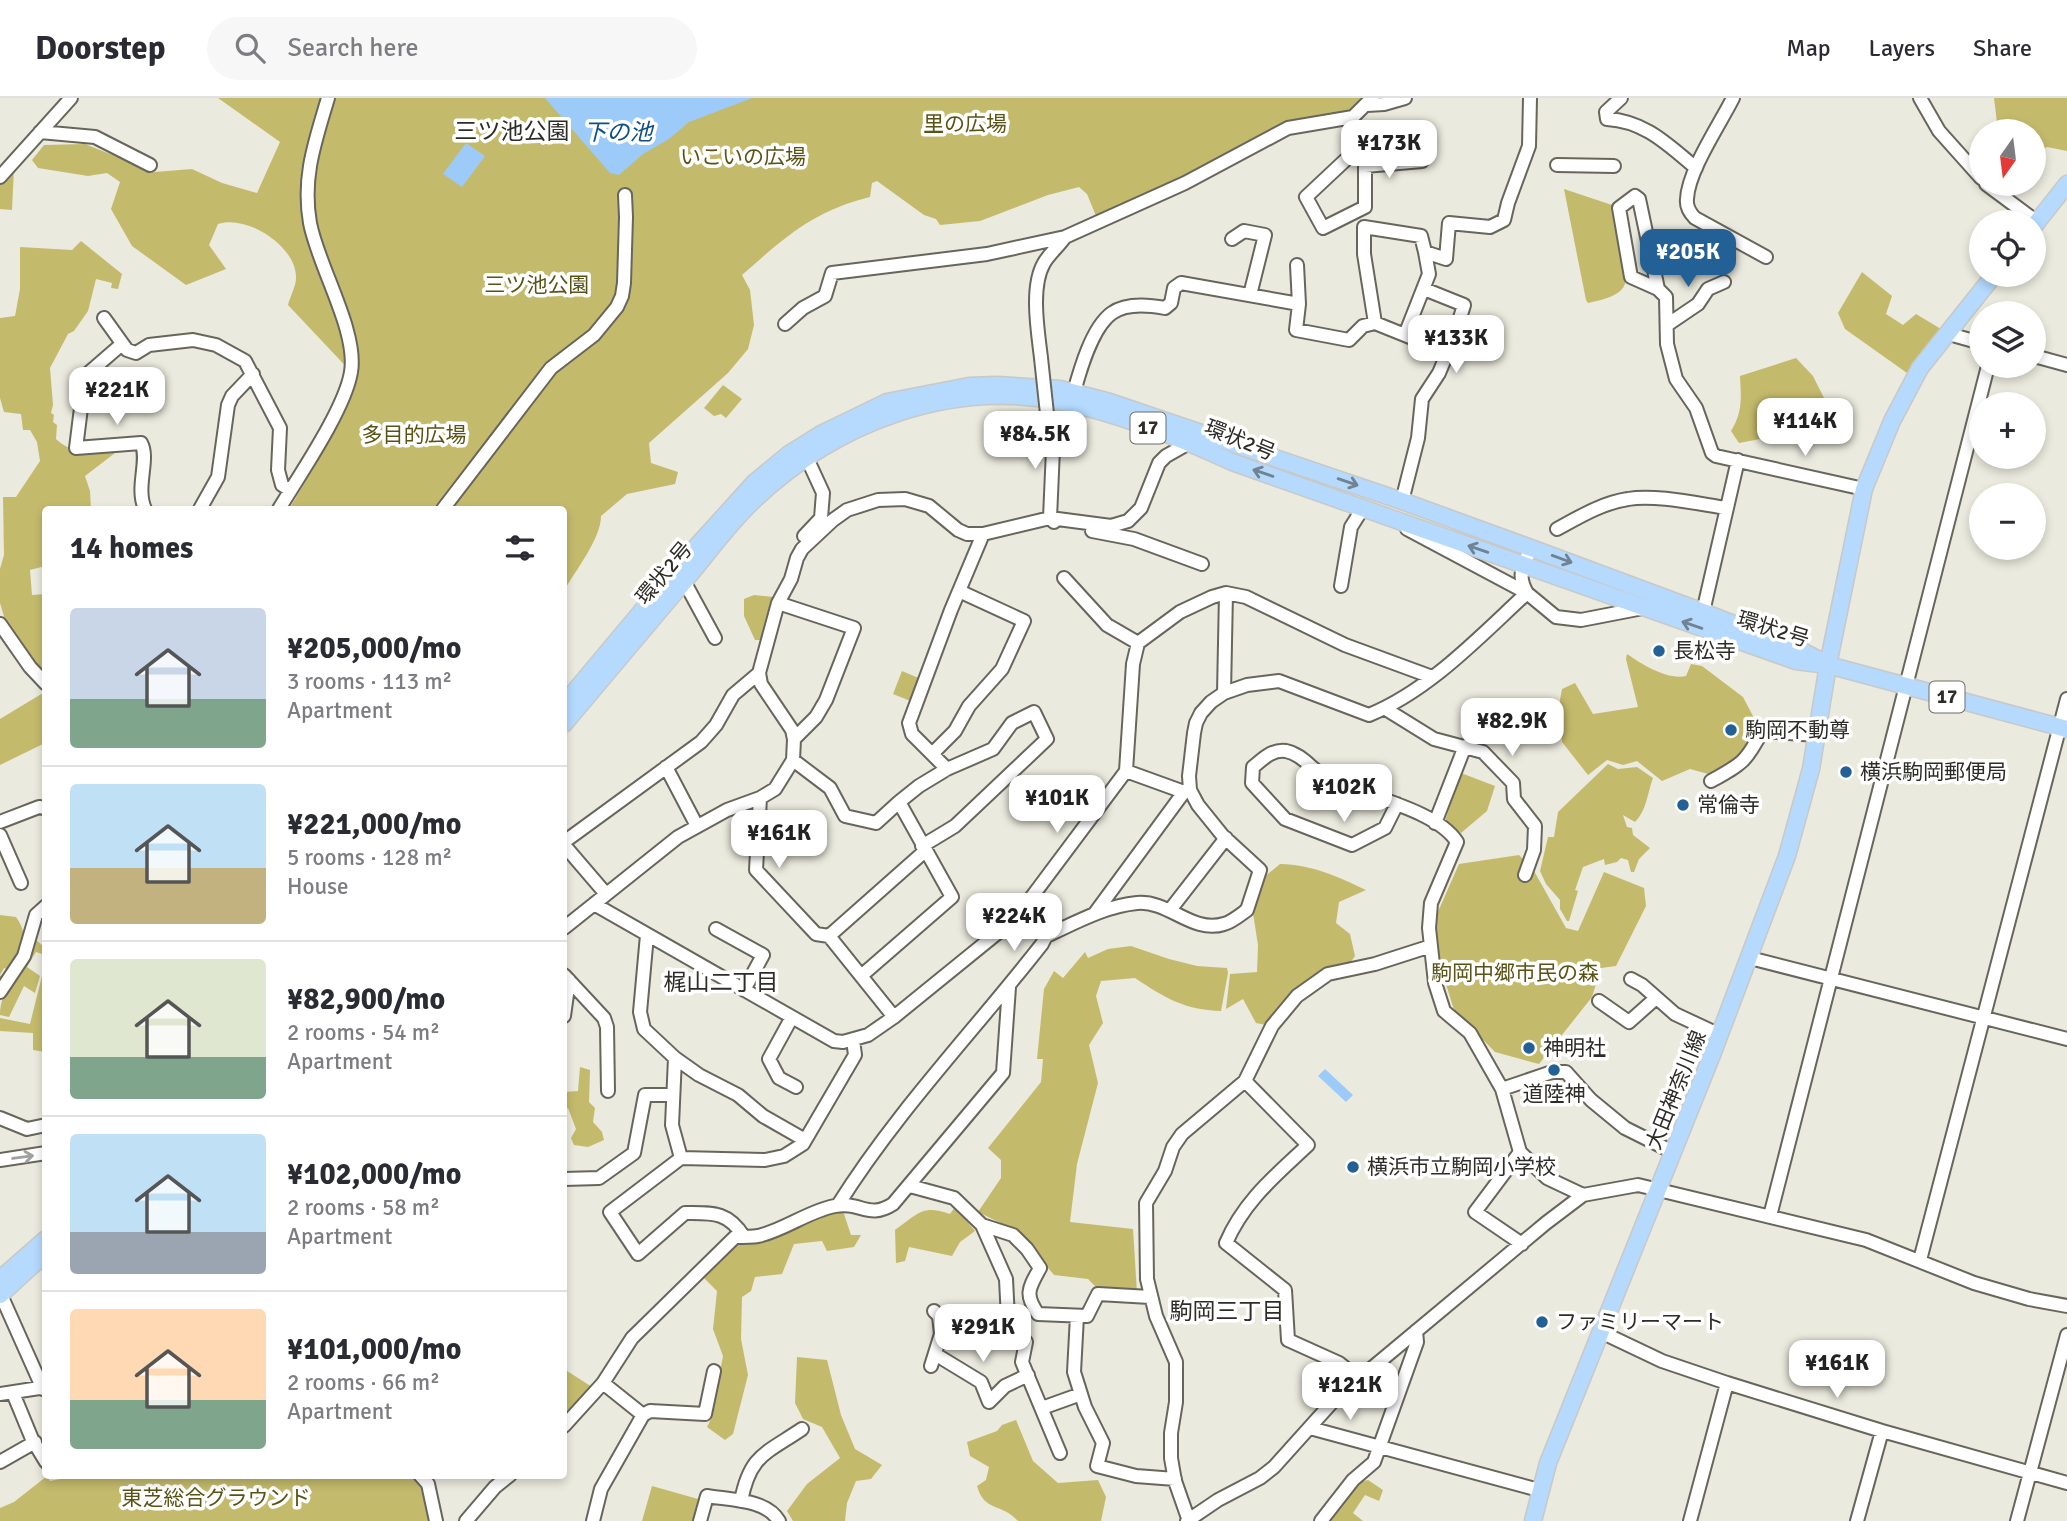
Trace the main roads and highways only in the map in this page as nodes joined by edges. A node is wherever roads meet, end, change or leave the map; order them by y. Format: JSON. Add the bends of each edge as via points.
{"nodes":[{"id":1,"x":2067,"y":184,"type":"edge"},
{"id":2,"x":2046,"y":210,"type":"edge"},
{"id":3,"x":1984,"y":287,"type":"edge"},
{"id":4,"x":1828,"y":665,"type":"junction"},
{"id":5,"x":567,"y":700,"type":"edge"},
{"id":6,"x":567,"y":720,"type":"edge"},
{"id":7,"x":2063,"y":728,"type":"edge"},
{"id":8,"x":42,"y":1243,"type":"edge"},
{"id":9,"x":42,"y":1257,"type":"edge"},
{"id":10,"x":0,"y":1279,"type":"edge"},
{"id":11,"x":0,"y":1294,"type":"edge"},
{"id":12,"x":1533,"y":1521,"type":"edge"}],
"edges":[{"from":1,"to":2,"type":"main road"},
{"from":3,"to":4,"type":"main road","name":"大田神奈川線","via":[[1920,368],[1864,489]]},
{"from":5,"to":4,"type":"main road","name":"環状2号","number":"17","one_way":true,"via":[[687,557],[755,482],[789,454],[887,402],[969,386],[1074,392],[1402,501],[1703,612]]},
{"from":4,"to":6,"type":"main road","name":"環状2号","number":"17","one_way":true,"via":[[1796,661],[1643,608],[1362,510],[1108,414],[1061,402],[976,397],[892,413],[806,456],[749,505]]},
{"from":4,"to":7,"type":"main road","number":"17"},
{"from":4,"to":12,"type":"main road","name":"大田神奈川線","via":[[1811,769],[1787,856],[1548,1462]]},
{"from":8,"to":10,"type":"main road"},
{"from":9,"to":11,"type":"main road"}]}
